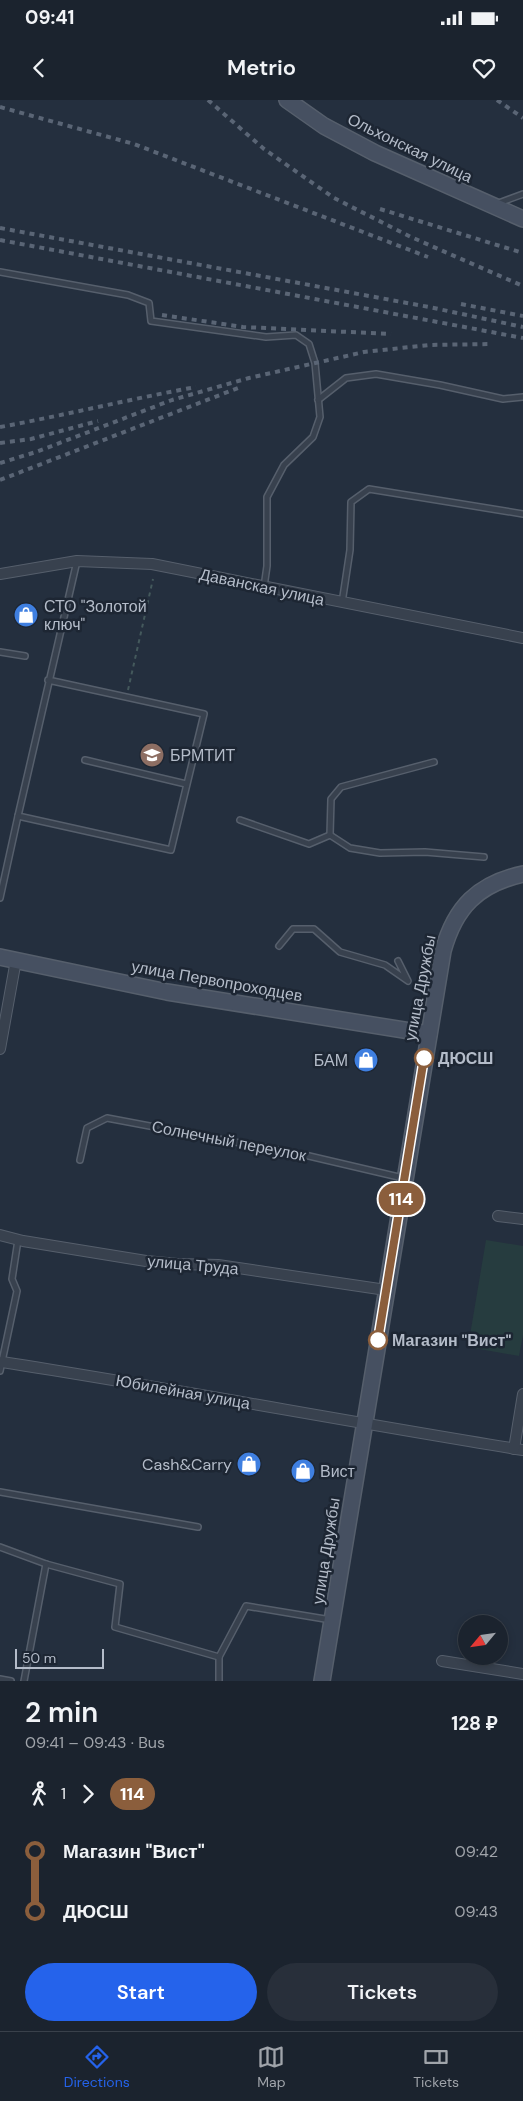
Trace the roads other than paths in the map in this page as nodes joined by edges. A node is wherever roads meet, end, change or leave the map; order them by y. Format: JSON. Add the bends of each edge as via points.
{"nodes":[{"id":1,"x":287,"y":100,"type":"edge"},
{"id":2,"x":523,"y":194,"type":"edge"},
{"id":3,"x":491,"y":206,"type":"junction"},
{"id":4,"x":523,"y":219,"type":"edge"},
{"id":5,"x":0,"y":272,"type":"edge"},
{"id":6,"x":523,"y":397,"type":"edge"},
{"id":7,"x":318,"y":400,"type":"junction"},
{"id":8,"x":523,"y":514,"type":"edge"},
{"id":9,"x":77,"y":561,"type":"junction"},
{"id":10,"x":0,"y":574,"type":"edge"},
{"id":11,"x":264,"y":588,"type":"junction"},
{"id":12,"x":342,"y":603,"type":"junction"},
{"id":13,"x":523,"y":638,"type":"edge"},
{"id":14,"x":0,"y":652,"type":"edge"},
{"id":15,"x":25,"y":656,"type":"dead end"},
{"id":16,"x":48,"y":680,"type":"junction"},
{"id":17,"x":85,"y":760,"type":"dead end"},
{"id":18,"x":434,"y":762,"type":"dead end"},
{"id":19,"x":186,"y":784,"type":"junction"},
{"id":20,"x":18,"y":816,"type":"junction"},
{"id":21,"x":240,"y":820,"type":"dead end"},
{"id":22,"x":330,"y":835,"type":"junction"},
{"id":23,"x":484,"y":857,"type":"dead end"},
{"id":24,"x":523,"y":874,"type":"edge"},
{"id":25,"x":0,"y":898,"type":"edge"},
{"id":26,"x":279,"y":946,"type":"dead end"},
{"id":27,"x":0,"y":957,"type":"edge"},
{"id":28,"x":16,"y":960,"type":"junction"},
{"id":29,"x":398,"y":961,"type":"dead end"},
{"id":30,"x":428,"y":1034,"type":"junction"},
{"id":31,"x":0,"y":1049,"type":"edge"},
{"id":32,"x":80,"y":1160,"type":"dead end"},
{"id":33,"x":404,"y":1178,"type":"junction"},
{"id":34,"x":498,"y":1216,"type":"dead end"},
{"id":35,"x":523,"y":1219,"type":"edge"},
{"id":36,"x":0,"y":1235,"type":"edge"},
{"id":37,"x":18,"y":1240,"type":"junction"},
{"id":38,"x":386,"y":1290,"type":"junction"},
{"id":39,"x":1,"y":1366,"type":"edge"},
{"id":40,"x":523,"y":1394,"type":"edge"},
{"id":41,"x":364,"y":1425,"type":"junction"},
{"id":42,"x":519,"y":1450,"type":"edge"},
{"id":43,"x":0,"y":1492,"type":"edge"},
{"id":44,"x":198,"y":1527,"type":"dead end"},
{"id":45,"x":0,"y":1547,"type":"edge"},
{"id":46,"x":46,"y":1564,"type":"junction"},
{"id":47,"x":332,"y":1620,"type":"junction"},
{"id":48,"x":220,"y":1658,"type":"junction"},
{"id":49,"x":442,"y":1661,"type":"dead end"},
{"id":50,"x":523,"y":1674,"type":"edge"},
{"id":51,"x":0,"y":1680,"type":"edge"},
{"id":52,"x":11,"y":1681,"type":"edge"},
{"id":53,"x":24,"y":1681,"type":"edge"},
{"id":54,"x":220,"y":1681,"type":"edge"},
{"id":55,"x":322,"y":1681,"type":"edge"}],
"edges":[{"from":1,"to":3,"type":"street","name":"Ольхонская улица","via":[[324,126],[375,153]]},
{"from":2,"to":3,"type":"lane"},
{"from":3,"to":4,"type":"street","name":"Ольхонская улица"},
{"from":5,"to":7,"type":"lane","via":[[128,295],[150,303],[151,321],[266,337],[296,335],[309,344],[315,363]]},
{"from":6,"to":7,"type":"lane","via":[[503,399],[440,384],[376,374],[346,378]]},
{"from":7,"to":11,"type":"lane","via":[[320,417],[313,437],[284,465],[267,497]]},
{"from":8,"to":12,"type":"lane","via":[[369,489],[351,502],[350,550]]},
{"from":9,"to":10,"type":"street","name":"Даванская улица"},
{"from":9,"to":11,"type":"street","name":"Даванская улица","via":[[152,564]]},
{"from":9,"to":16,"type":"lane"},
{"from":11,"to":12,"type":"street","name":"Даванская улица"},
{"from":12,"to":13,"type":"street","name":"Даванская улица"},
{"from":14,"to":15,"type":"lane"},
{"from":16,"to":19,"type":"lane","via":[[204,714]]},
{"from":16,"to":20,"type":"lane"},
{"from":17,"to":19,"type":"lane"},
{"from":18,"to":22,"type":"lane","via":[[341,787],[332,798]]},
{"from":19,"to":20,"type":"lane","via":[[171,850]]},
{"from":20,"to":25,"type":"lane"},
{"from":21,"to":22,"type":"lane","via":[[309,844]]},
{"from":22,"to":23,"type":"lane","via":[[350,848],[380,853],[425,852]]},
{"from":24,"to":30,"type":"street","name":"улица Дружбы","via":[[484,888],[455,919],[440,963]]},
{"from":26,"to":29,"type":"lane","via":[[293,929],[314,929],[340,952],[385,965],[408,980]]},
{"from":27,"to":28,"type":"street","name":"улица Первопроходцев"},
{"from":28,"to":30,"type":"street","name":"улица Первопроходцев","via":[[167,992]]},
{"from":28,"to":31,"type":"street"},
{"from":30,"to":33,"type":"street","name":"улица Дружбы"},
{"from":32,"to":33,"type":"lane","name":"Солнечный переулок","via":[[86,1128],[107,1118],[309,1156]]},
{"from":33,"to":38,"type":"street","name":"улица Дружбы"},
{"from":34,"to":35,"type":"street"},
{"from":36,"to":37,"type":"street","name":"улица Труда"},
{"from":37,"to":38,"type":"street","name":"улица Труда","via":[[146,1261],[218,1265]]},
{"from":37,"to":39,"type":"lane","via":[[12,1280],[17,1291]]},
{"from":38,"to":41,"type":"street","name":"улица Дружбы"},
{"from":39,"to":41,"type":"street","name":"Юбилейная улица","via":[[164,1388]]},
{"from":40,"to":42,"type":"street"},
{"from":41,"to":42,"type":"street","name":"Юбилейная улица"},
{"from":41,"to":47,"type":"street","name":"улица Дружбы"},
{"from":43,"to":44,"type":"lane"},
{"from":45,"to":46,"type":"lane"},
{"from":46,"to":48,"type":"lane","via":[[120,1584],[115,1627]]},
{"from":46,"to":53,"type":"lane"},
{"from":47,"to":48,"type":"lane","via":[[246,1606]]},
{"from":47,"to":55,"type":"street","name":"улица Дружбы"},
{"from":48,"to":54,"type":"lane"},
{"from":49,"to":50,"type":"street"},
{"from":51,"to":52,"type":"lane"}]}
